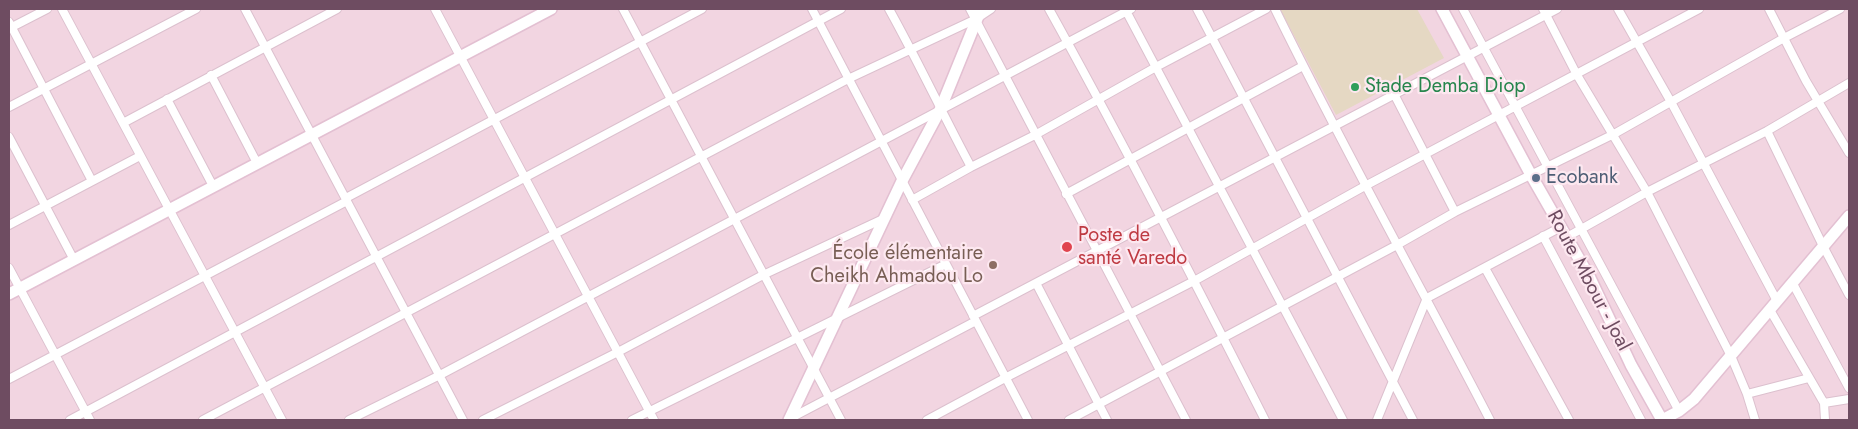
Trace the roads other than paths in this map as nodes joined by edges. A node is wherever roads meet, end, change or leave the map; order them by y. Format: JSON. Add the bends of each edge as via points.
{"nodes":[{"id":1,"x":47,"y":9,"type":"edge"},
{"id":2,"x":62,"y":9,"type":"edge"},
{"id":3,"x":196,"y":9,"type":"edge"},
{"id":4,"x":245,"y":9,"type":"edge"},
{"id":5,"x":337,"y":9,"type":"edge"},
{"id":6,"x":435,"y":9,"type":"edge"},
{"id":7,"x":551,"y":9,"type":"edge"},
{"id":8,"x":623,"y":9,"type":"edge"},
{"id":9,"x":702,"y":9,"type":"edge"},
{"id":10,"x":812,"y":9,"type":"edge"},
{"id":11,"x":841,"y":9,"type":"edge"},
{"id":12,"x":889,"y":9,"type":"edge"},
{"id":13,"x":992,"y":9,"type":"edge"},
{"id":14,"x":1049,"y":9,"type":"edge"},
{"id":15,"x":1197,"y":9,"type":"edge"},
{"id":16,"x":1266,"y":9,"type":"edge"},
{"id":17,"x":1275,"y":9,"type":"edge"},
{"id":18,"x":1442,"y":9,"type":"edge"},
{"id":19,"x":1464,"y":9,"type":"edge"},
{"id":20,"x":1557,"y":9,"type":"edge"},
{"id":21,"x":1618,"y":9,"type":"edge"},
{"id":22,"x":1699,"y":9,"type":"edge"},
{"id":23,"x":1769,"y":9,"type":"edge"},
{"id":24,"x":1840,"y":9,"type":"edge"},
{"id":25,"x":1128,"y":10,"type":"edge"},
{"id":26,"x":976,"y":12,"type":"edge"},
{"id":27,"x":1544,"y":12,"type":"edge"},
{"id":28,"x":818,"y":21,"type":"junction"},
{"id":29,"x":10,"y":25,"type":"edge"},
{"id":30,"x":1212,"y":37,"type":"junction"},
{"id":31,"x":1784,"y":38,"type":"junction"},
{"id":32,"x":640,"y":42,"type":"junction"},
{"id":33,"x":1067,"y":43,"type":"junction"},
{"id":34,"x":1636,"y":43,"type":"junction"},
{"id":35,"x":266,"y":47,"type":"junction"},
{"id":36,"x":1484,"y":47,"type":"junction"},
{"id":37,"x":911,"y":49,"type":"junction"},
{"id":38,"x":460,"y":56,"type":"junction"},
{"id":39,"x":1467,"y":56,"type":"junction"},
{"id":40,"x":91,"y":64,"type":"junction"},
{"id":41,"x":1303,"y":66,"type":"junction"},
{"id":42,"x":1156,"y":67,"type":"junction"},
{"id":43,"x":1577,"y":74,"type":"junction"},
{"id":44,"x":212,"y":76,"type":"junction"},
{"id":45,"x":1005,"y":77,"type":"junction"},
{"id":46,"x":848,"y":79,"type":"junction"},
{"id":47,"x":1849,"y":82,"type":"edge"},
{"id":48,"x":44,"y":89,"type":"junction"},
{"id":49,"x":1394,"y":94,"type":"junction"},
{"id":50,"x":1244,"y":98,"type":"junction"},
{"id":51,"x":167,"y":99,"type":"junction"},
{"id":52,"x":671,"y":100,"type":"junction"},
{"id":53,"x":1099,"y":100,"type":"junction"},
{"id":54,"x":1818,"y":100,"type":"junction"},
{"id":55,"x":1671,"y":102,"type":"junction"},
{"id":56,"x":9,"y":107,"type":"edge"},
{"id":57,"x":1516,"y":107,"type":"junction"},
{"id":58,"x":940,"y":110,"type":"junction"},
{"id":59,"x":1498,"y":116,"type":"junction"},
{"id":60,"x":494,"y":119,"type":"junction"},
{"id":61,"x":123,"y":123,"type":"junction"},
{"id":62,"x":1334,"y":126,"type":"junction"},
{"id":63,"x":1188,"y":129,"type":"junction"},
{"id":64,"x":1767,"y":131,"type":"junction"},
{"id":65,"x":312,"y":134,"type":"junction"},
{"id":66,"x":1614,"y":134,"type":"junction"},
{"id":67,"x":1035,"y":135,"type":"junction"},
{"id":68,"x":9,"y":137,"type":"edge"},
{"id":69,"x":882,"y":141,"type":"junction"},
{"id":70,"x":1849,"y":153,"type":"edge"},
{"id":71,"x":1426,"y":155,"type":"junction"},
{"id":72,"x":140,"y":156,"type":"junction"},
{"id":73,"x":701,"y":157,"type":"junction"},
{"id":74,"x":1275,"y":157,"type":"junction"},
{"id":75,"x":1129,"y":160,"type":"junction"},
{"id":76,"x":257,"y":163,"type":"junction"},
{"id":77,"x":1704,"y":164,"type":"junction"},
{"id":78,"x":1547,"y":166,"type":"junction"},
{"id":79,"x":971,"y":167,"type":"junction"},
{"id":80,"x":1531,"y":176,"type":"junction"},
{"id":81,"x":525,"y":178,"type":"junction"},
{"id":82,"x":92,"y":181,"type":"junction"},
{"id":83,"x":902,"y":181,"type":"junction"},
{"id":84,"x":213,"y":186,"type":"junction"},
{"id":85,"x":1219,"y":186,"type":"junction"},
{"id":86,"x":1365,"y":186,"type":"junction"},
{"id":87,"x":1647,"y":192,"type":"junction"},
{"id":88,"x":1066,"y":194,"type":"junction"},
{"id":89,"x":346,"y":200,"type":"junction"},
{"id":90,"x":912,"y":200,"type":"junction"},
{"id":91,"x":46,"y":206,"type":"junction"},
{"id":92,"x":169,"y":209,"type":"junction"},
{"id":93,"x":1455,"y":212,"type":"junction"},
{"id":94,"x":1849,"y":216,"type":"edge"},
{"id":95,"x":884,"y":218,"type":"junction"},
{"id":96,"x":1160,"y":218,"type":"junction"},
{"id":97,"x":1307,"y":218,"type":"junction"},
{"id":98,"x":734,"y":220,"type":"junction"},
{"id":99,"x":9,"y":224,"type":"edge"},
{"id":100,"x":1561,"y":227,"type":"junction"},
{"id":101,"x":1581,"y":229,"type":"junction"},
{"id":102,"x":555,"y":234,"type":"junction"},
{"id":103,"x":1543,"y":236,"type":"junction"},
{"id":104,"x":1566,"y":238,"type":"junction"},
{"id":105,"x":1398,"y":246,"type":"junction"},
{"id":106,"x":1823,"y":246,"type":"junction"},
{"id":107,"x":1252,"y":248,"type":"junction"},
{"id":108,"x":1096,"y":251,"type":"junction"},
{"id":109,"x":377,"y":257,"type":"junction"},
{"id":110,"x":74,"y":260,"type":"junction"},
{"id":111,"x":946,"y":264,"type":"junction"},
{"id":112,"x":9,"y":268,"type":"edge"},
{"id":113,"x":1485,"y":268,"type":"junction"},
{"id":114,"x":204,"y":276,"type":"junction"},
{"id":115,"x":763,"y":276,"type":"junction"},
{"id":116,"x":1338,"y":277,"type":"junction"},
{"id":117,"x":1194,"y":281,"type":"junction"},
{"id":118,"x":1792,"y":282,"type":"junction"},
{"id":119,"x":1036,"y":283,"type":"junction"},
{"id":120,"x":20,"y":288,"type":"junction"},
{"id":121,"x":9,"y":294,"type":"edge"},
{"id":122,"x":1849,"y":295,"type":"edge"},
{"id":123,"x":588,"y":297,"type":"junction"},
{"id":124,"x":1427,"y":298,"type":"junction"},
{"id":125,"x":1282,"y":306,"type":"junction"},
{"id":126,"x":1774,"y":306,"type":"junction"},
{"id":127,"x":407,"y":313,"type":"junction"},
{"id":128,"x":1130,"y":314,"type":"junction"},
{"id":129,"x":975,"y":318,"type":"junction"},
{"id":130,"x":837,"y":320,"type":"junction"},
{"id":131,"x":234,"y":333,"type":"junction"},
{"id":132,"x":797,"y":339,"type":"junction"},
{"id":133,"x":1224,"y":339,"type":"junction"},
{"id":134,"x":1068,"y":346,"type":"junction"},
{"id":135,"x":618,"y":352,"type":"junction"},
{"id":136,"x":55,"y":354,"type":"junction"},
{"id":137,"x":1730,"y":356,"type":"junction"},
{"id":138,"x":813,"y":371,"type":"junction"},
{"id":139,"x":1161,"y":372,"type":"junction"},
{"id":140,"x":440,"y":375,"type":"junction"},
{"id":141,"x":9,"y":378,"type":"edge"},
{"id":142,"x":1005,"y":378,"type":"junction"},
{"id":143,"x":1809,"y":378,"type":"junction"},
{"id":144,"x":1393,"y":382,"type":"junction"},
{"id":145,"x":1849,"y":388,"type":"edge"},
{"id":146,"x":264,"y":389,"type":"junction"},
{"id":147,"x":1747,"y":394,"type":"junction"},
{"id":148,"x":829,"y":398,"type":"junction"},
{"id":149,"x":1849,"y":399,"type":"edge"},
{"id":150,"x":1824,"y":403,"type":"junction"},
{"id":151,"x":1099,"y":404,"type":"junction"},
{"id":152,"x":1679,"y":411,"type":"junction"},
{"id":153,"x":85,"y":412,"type":"junction"},
{"id":154,"x":649,"y":412,"type":"junction"},
{"id":155,"x":70,"y":420,"type":"edge"},
{"id":156,"x":90,"y":420,"type":"edge"},
{"id":157,"x":203,"y":420,"type":"edge"},
{"id":158,"x":282,"y":420,"type":"edge"},
{"id":159,"x":350,"y":420,"type":"edge"},
{"id":160,"x":464,"y":420,"type":"edge"},
{"id":161,"x":483,"y":420,"type":"edge"},
{"id":162,"x":632,"y":420,"type":"edge"},
{"id":163,"x":654,"y":420,"type":"edge"},
{"id":164,"x":789,"y":420,"type":"edge"},
{"id":165,"x":841,"y":420,"type":"edge"},
{"id":166,"x":927,"y":420,"type":"edge"},
{"id":167,"x":1028,"y":420,"type":"edge"},
{"id":168,"x":1069,"y":420,"type":"edge"},
{"id":169,"x":1107,"y":420,"type":"edge"},
{"id":170,"x":1186,"y":420,"type":"edge"},
{"id":171,"x":1265,"y":420,"type":"edge"},
{"id":172,"x":1342,"y":420,"type":"edge"},
{"id":173,"x":1377,"y":420,"type":"edge"},
{"id":174,"x":1413,"y":420,"type":"edge"},
{"id":175,"x":1490,"y":420,"type":"edge"},
{"id":176,"x":1569,"y":420,"type":"edge"},
{"id":177,"x":1640,"y":420,"type":"edge"},
{"id":178,"x":1662,"y":420,"type":"edge"},
{"id":179,"x":1755,"y":420,"type":"edge"},
{"id":180,"x":1825,"y":420,"type":"edge"}],
"edges":[{"from":1,"to":29,"type":"street"},
{"from":2,"to":40,"type":"street"},
{"from":3,"to":40,"type":"street"},
{"from":4,"to":35,"type":"street"},
{"from":5,"to":35,"type":"street"},
{"from":6,"to":38,"type":"street"},
{"from":7,"to":38,"type":"main road"},
{"from":8,"to":32,"type":"street"},
{"from":9,"to":32,"type":"street"},
{"from":10,"to":28,"type":"street"},
{"from":11,"to":28,"type":"street"},
{"from":12,"to":37,"type":"street"},
{"from":13,"to":26,"type":"street"},
{"from":14,"to":33,"type":"street"},
{"from":15,"to":30,"type":"street"},
{"from":16,"to":30,"type":"street"},
{"from":17,"to":41,"type":"street"},
{"from":18,"to":39,"type":"main road","name":"Route Mbour - Joal"},
{"from":19,"to":36,"type":"street"},
{"from":20,"to":27,"type":"street"},
{"from":21,"to":34,"type":"street"},
{"from":22,"to":34,"type":"street"},
{"from":23,"to":31,"type":"street"},
{"from":24,"to":31,"type":"street"},
{"from":25,"to":33,"type":"street"},
{"from":25,"to":42,"type":"street"},
{"from":26,"to":37,"type":"street"},
{"from":26,"to":45,"type":"street"},
{"from":26,"to":58,"type":"main road"},
{"from":27,"to":36,"type":"street"},
{"from":27,"to":43,"type":"street"},
{"from":28,"to":46,"type":"street"},
{"from":28,"to":52,"type":"street"},
{"from":29,"to":48,"type":"street"},
{"from":30,"to":42,"type":"street"},
{"from":30,"to":50,"type":"street"},
{"from":31,"to":54,"type":"street"},
{"from":31,"to":55,"type":"street"},
{"from":32,"to":52,"type":"street"},
{"from":32,"to":60,"type":"street"},
{"from":33,"to":45,"type":"street"},
{"from":33,"to":53,"type":"street"},
{"from":34,"to":43,"type":"street"},
{"from":34,"to":55,"type":"street"},
{"from":35,"to":44,"type":"street"},
{"from":35,"to":65,"type":"street"},
{"from":36,"to":39,"type":"street"},
{"from":36,"to":57,"type":"street"},
{"from":37,"to":46,"type":"street"},
{"from":37,"to":58,"type":"street"},
{"from":38,"to":60,"type":"street"},
{"from":38,"to":65,"type":"main road"},
{"from":39,"to":49,"type":"street"},
{"from":39,"to":59,"type":"main road","name":"Route Mbour - Joal"},
{"from":40,"to":48,"type":"street"},
{"from":40,"to":61,"type":"street"},
{"from":41,"to":50,"type":"street"},
{"from":41,"to":62,"type":"street"},
{"from":42,"to":53,"type":"street"},
{"from":42,"to":63,"type":"street"},
{"from":43,"to":57,"type":"street"},
{"from":43,"to":66,"type":"street"},
{"from":44,"to":51,"type":"street"},
{"from":44,"to":76,"type":"street"},
{"from":45,"to":58,"type":"street"},
{"from":45,"to":67,"type":"street"},
{"from":46,"to":69,"type":"street"},
{"from":46,"to":73,"type":"street"},
{"from":47,"to":54,"type":"street"},
{"from":48,"to":56,"type":"street"},
{"from":48,"to":82,"type":"street"},
{"from":49,"to":62,"type":"street"},
{"from":49,"to":71,"type":"street"},
{"from":50,"to":63,"type":"street"},
{"from":50,"to":74,"type":"street"},
{"from":51,"to":61,"type":"street"},
{"from":51,"to":84,"type":"street"},
{"from":52,"to":73,"type":"street"},
{"from":52,"to":81,"type":"street"},
{"from":53,"to":67,"type":"street"},
{"from":53,"to":75,"type":"street"},
{"from":54,"to":64,"type":"street"},
{"from":54,"to":70,"type":"street"},
{"from":55,"to":66,"type":"street"},
{"from":55,"to":77,"type":"street"},
{"from":57,"to":59,"type":"street"},
{"from":57,"to":78,"type":"street"},
{"from":58,"to":69,"type":"street"},
{"from":58,"to":79,"type":"street"},
{"from":58,"to":83,"type":"main road"},
{"from":59,"to":71,"type":"street"},
{"from":59,"to":80,"type":"main road","name":"Route Mbour - Joal"},
{"from":60,"to":81,"type":"street"},
{"from":60,"to":89,"type":"street"},
{"from":61,"to":72,"type":"street"},
{"from":62,"to":74,"type":"street"},
{"from":62,"to":86,"type":"street"},
{"from":63,"to":75,"type":"street"},
{"from":63,"to":85,"type":"street"},
{"from":64,"to":77,"type":"street"},
{"from":64,"to":106,"type":"street"},
{"from":65,"to":76,"type":"main road"},
{"from":65,"to":89,"type":"street"},
{"from":66,"to":78,"type":"street"},
{"from":66,"to":87,"type":"street"},
{"from":67,"to":79,"type":"street"},
{"from":67,"to":88,"type":"street"},
{"from":68,"to":91,"type":"street"},
{"from":69,"to":83,"type":"street"},
{"from":69,"to":98,"type":"street"},
{"from":71,"to":86,"type":"street"},
{"from":71,"to":93,"type":"street"},
{"from":72,"to":82,"type":"street"},
{"from":72,"to":92,"type":"street"},
{"from":73,"to":98,"type":"street"},
{"from":73,"to":102,"type":"street"},
{"from":74,"to":85,"type":"street"},
{"from":74,"to":97,"type":"street"},
{"from":75,"to":88,"type":"street"},
{"from":75,"to":96,"type":"street"},
{"from":76,"to":84,"type":"main road"},
{"from":77,"to":87,"type":"street"},
{"from":77,"to":126,"type":"street"},
{"from":78,"to":80,"type":"street"},
{"from":78,"to":101,"type":"street"},
{"from":79,"to":90,"type":"street"},
{"from":80,"to":93,"type":"street"},
{"from":80,"to":100,"type":"main road","name":"Route Mbour - Joal"},
{"from":81,"to":102,"type":"street"},
{"from":81,"to":109,"type":"street"},
{"from":82,"to":91,"type":"street"},
{"from":83,"to":90,"type":"street"},
{"from":83,"to":95,"type":"main road"},
{"from":84,"to":92,"type":"main road"},
{"from":85,"to":96,"type":"street"},
{"from":85,"to":107,"type":"street"},
{"from":86,"to":97,"type":"street"},
{"from":86,"to":105,"type":"street"},
{"from":87,"to":101,"type":"street"},
{"from":87,"to":137,"type":"street"},
{"from":88,"to":108,"type":"street"},
{"from":89,"to":109,"type":"street"},
{"from":89,"to":114,"type":"street"},
{"from":90,"to":111,"type":"street"},
{"from":91,"to":99,"type":"street"},
{"from":91,"to":110,"type":"street"},
{"from":92,"to":110,"type":"main road"},
{"from":92,"to":114,"type":"street"},
{"from":93,"to":105,"type":"street"},
{"from":94,"to":106,"type":"main road"},
{"from":95,"to":115,"type":"street"},
{"from":95,"to":130,"type":"main road"},
{"from":96,"to":108,"type":"street"},
{"from":96,"to":117,"type":"street"},
{"from":97,"to":107,"type":"street"},
{"from":97,"to":116,"type":"street"},
{"from":98,"to":115,"type":"street"},
{"from":98,"to":123,"type":"street"},
{"from":100,"to":103,"type":"street"},
{"from":100,"to":104,"type":"main road","name":"Route Mbour - Joal"},
{"from":101,"to":104,"type":"street"},
{"from":101,"to":152,"type":"street"},
{"from":102,"to":123,"type":"street"},
{"from":102,"to":127,"type":"street"},
{"from":103,"to":113,"type":"street"},
{"from":103,"to":177,"type":"street"},
{"from":104,"to":178,"type":"main road","name":"Route Mbour - Joal","via":[[1590,278]]},
{"from":105,"to":116,"type":"street"},
{"from":105,"to":124,"type":"street"},
{"from":106,"to":118,"type":"main road"},
{"from":106,"to":122,"type":"street"},
{"from":107,"to":117,"type":"street"},
{"from":107,"to":125,"type":"street"},
{"from":108,"to":119,"type":"street"},
{"from":108,"to":128,"type":"street"},
{"from":109,"to":127,"type":"street"},
{"from":109,"to":131,"type":"street"},
{"from":110,"to":120,"type":"main road"},
{"from":111,"to":129,"type":"street"},
{"from":111,"to":130,"type":"street"},
{"from":112,"to":120,"type":"street"},
{"from":113,"to":124,"type":"street"},
{"from":113,"to":176,"type":"street"},
{"from":114,"to":131,"type":"street"},
{"from":114,"to":136,"type":"street"},
{"from":115,"to":132,"type":"street"},
{"from":115,"to":135,"type":"street"},
{"from":116,"to":125,"type":"street"},
{"from":116,"to":144,"type":"street"},
{"from":117,"to":128,"type":"street"},
{"from":117,"to":133,"type":"street"},
{"from":118,"to":126,"type":"main road"},
{"from":118,"to":145,"type":"street"},
{"from":119,"to":129,"type":"street"},
{"from":119,"to":134,"type":"street"},
{"from":120,"to":121,"type":"main road"},
{"from":120,"to":136,"type":"street"},
{"from":123,"to":135,"type":"street"},
{"from":123,"to":140,"type":"street"},
{"from":124,"to":144,"type":"street"},
{"from":124,"to":175,"type":"street"},
{"from":125,"to":133,"type":"street"},
{"from":125,"to":172,"type":"street"},
{"from":126,"to":137,"type":"main road"},
{"from":126,"to":143,"type":"street"},
{"from":127,"to":140,"type":"street"},
{"from":127,"to":146,"type":"street"},
{"from":128,"to":134,"type":"street"},
{"from":128,"to":139,"type":"street"},
{"from":129,"to":142,"type":"street"},
{"from":129,"to":148,"type":"street"},
{"from":130,"to":132,"type":"street"},
{"from":130,"to":138,"type":"main road"},
{"from":131,"to":146,"type":"street"},
{"from":131,"to":153,"type":"street"},
{"from":132,"to":138,"type":"street"},
{"from":132,"to":154,"type":"street"},
{"from":133,"to":139,"type":"street"},
{"from":133,"to":171,"type":"street"},
{"from":134,"to":142,"type":"street"},
{"from":134,"to":151,"type":"street"},
{"from":135,"to":154,"type":"street"},
{"from":135,"to":161,"type":"street"},
{"from":136,"to":141,"type":"street"},
{"from":136,"to":153,"type":"street"},
{"from":137,"to":147,"type":"street"},
{"from":137,"to":152,"type":"main road","via":[[1694,399]]},
{"from":138,"to":148,"type":"street"},
{"from":138,"to":164,"type":"main road"},
{"from":139,"to":151,"type":"street"},
{"from":139,"to":170,"type":"street"},
{"from":140,"to":159,"type":"street"},
{"from":140,"to":160,"type":"street"},
{"from":142,"to":166,"type":"street"},
{"from":142,"to":167,"type":"street"},
{"from":143,"to":147,"type":"street"},
{"from":143,"to":150,"type":"street"},
{"from":144,"to":173,"type":"street"},
{"from":144,"to":174,"type":"street"},
{"from":146,"to":157,"type":"street"},
{"from":146,"to":158,"type":"street"},
{"from":147,"to":179,"type":"street"},
{"from":148,"to":164,"type":"street"},
{"from":148,"to":165,"type":"street"},
{"from":149,"to":150,"type":"street"},
{"from":150,"to":180,"type":"street"},
{"from":151,"to":168,"type":"street"},
{"from":151,"to":169,"type":"street"},
{"from":152,"to":178,"type":"main road"},
{"from":153,"to":155,"type":"street"},
{"from":153,"to":156,"type":"street"},
{"from":154,"to":162,"type":"street"},
{"from":154,"to":163,"type":"street"}]}
